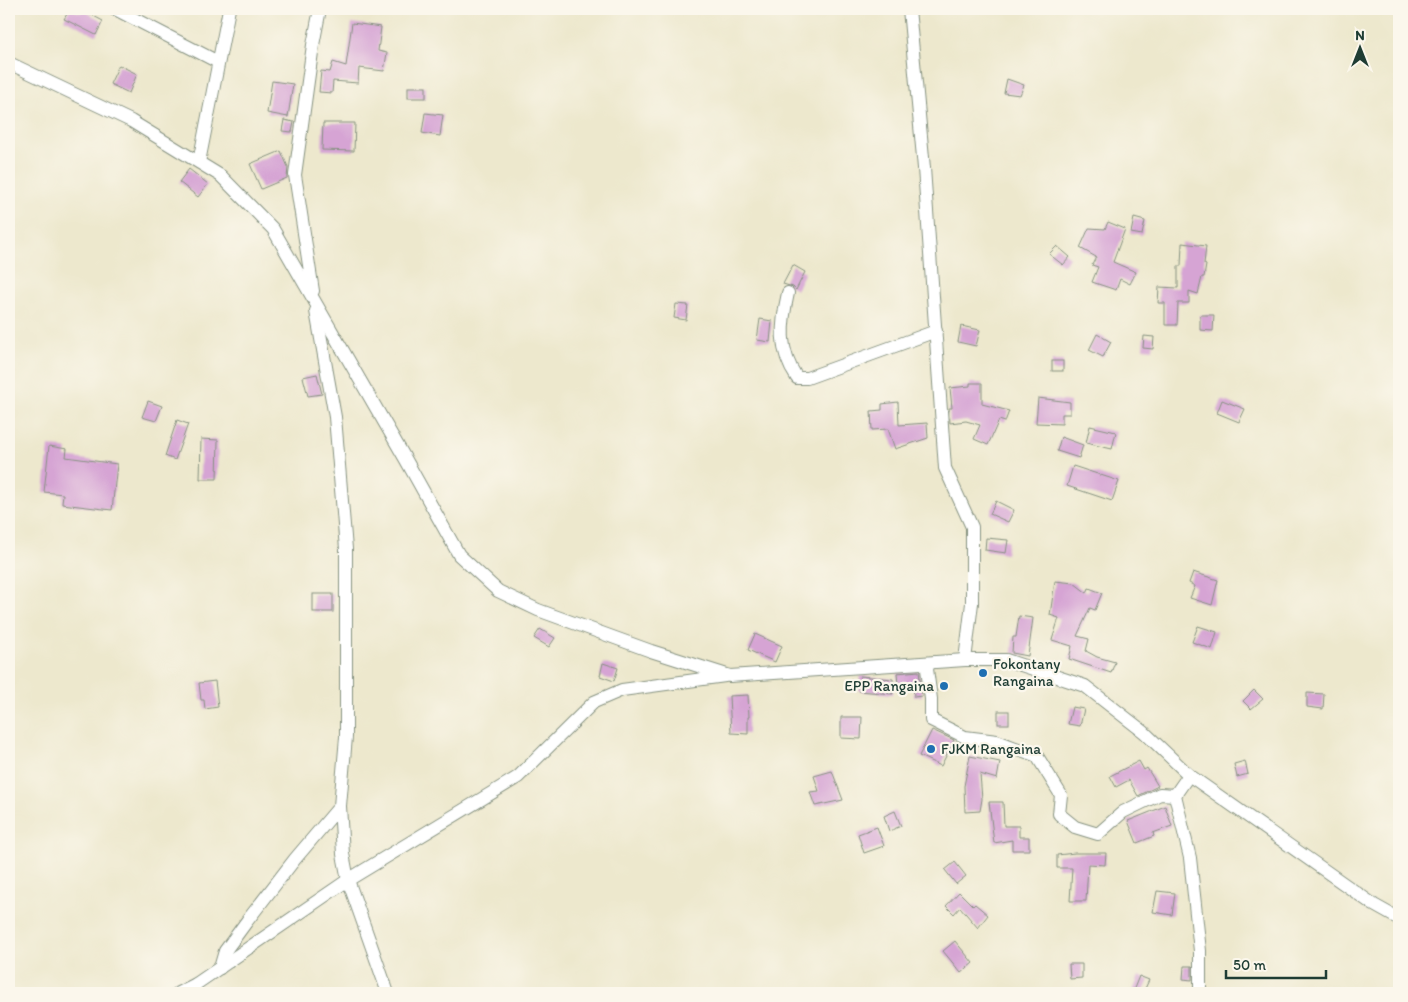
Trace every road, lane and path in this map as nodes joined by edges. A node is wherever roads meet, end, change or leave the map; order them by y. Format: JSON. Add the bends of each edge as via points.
{"nodes":[{"id":1,"x":115,"y":9,"type":"edge"},
{"id":2,"x":229,"y":9,"type":"edge"},
{"id":3,"x":320,"y":9,"type":"edge"},
{"id":4,"x":909,"y":9,"type":"edge"},
{"id":5,"x":218,"y":62,"type":"junction"},
{"id":6,"x":9,"y":63,"type":"edge"},
{"id":7,"x":199,"y":162,"type":"junction"},
{"id":8,"x":788,"y":293,"type":"dead end"},
{"id":9,"x":314,"y":300,"type":"junction"},
{"id":10,"x":936,"y":331,"type":"junction"},
{"id":11,"x":965,"y":660,"type":"junction"},
{"id":12,"x":929,"y":663,"type":"junction"},
{"id":13,"x":730,"y":676,"type":"junction"},
{"id":14,"x":1189,"y":776,"type":"junction"},
{"id":15,"x":1175,"y":795,"type":"junction"},
{"id":16,"x":340,"y":806,"type":"junction"},
{"id":17,"x":348,"y":880,"type":"junction"},
{"id":18,"x":1399,"y":919,"type":"edge"},
{"id":19,"x":220,"y":968,"type":"junction"},
{"id":20,"x":194,"y":989,"type":"edge"},
{"id":21,"x":178,"y":993,"type":"edge"},
{"id":22,"x":388,"y":993,"type":"edge"},
{"id":23,"x":1200,"y":993,"type":"edge"}],
"edges":[{"from":1,"to":5,"type":"street"},
{"from":2,"to":5,"type":"street"},
{"from":3,"to":9,"type":"street","via":[[294,175]]},
{"from":4,"to":10,"type":"street"},
{"from":5,"to":7,"type":"street"},
{"from":6,"to":7,"type":"street","via":[[131,121]]},
{"from":7,"to":9,"type":"street","via":[[221,176],[273,228]]},
{"from":8,"to":10,"type":"street","via":[[781,334],[791,369],[797,378],[807,378]]},
{"from":9,"to":13,"type":"street","via":[[459,556],[498,592],[651,651]]},
{"from":9,"to":16,"type":"street","via":[[335,417],[346,549],[346,738]]},
{"from":10,"to":11,"type":"street","via":[[946,468],[972,527],[972,603]]},
{"from":11,"to":12,"type":"street"},
{"from":11,"to":14,"type":"street","via":[[1006,660],[1085,686],[1144,732]]},
{"from":12,"to":13,"type":"street"},
{"from":12,"to":15,"type":"street","via":[[931,720],[965,738],[997,741],[1037,756],[1061,795],[1060,814],[1075,827],[1098,834],[1123,812],[1160,794]]},
{"from":13,"to":17,"type":"street","via":[[622,690],[594,702],[518,777]]},
{"from":14,"to":15,"type":"street"},
{"from":14,"to":18,"type":"street"},
{"from":15,"to":23,"type":"street","via":[[1190,858],[1200,951]]},
{"from":16,"to":17,"type":"street"},
{"from":16,"to":19,"type":"street","via":[[246,921],[225,951]]},
{"from":17,"to":19,"type":"street"},
{"from":17,"to":22,"type":"street"},
{"from":19,"to":20,"type":"street"},
{"from":20,"to":21,"type":"street"}]}
